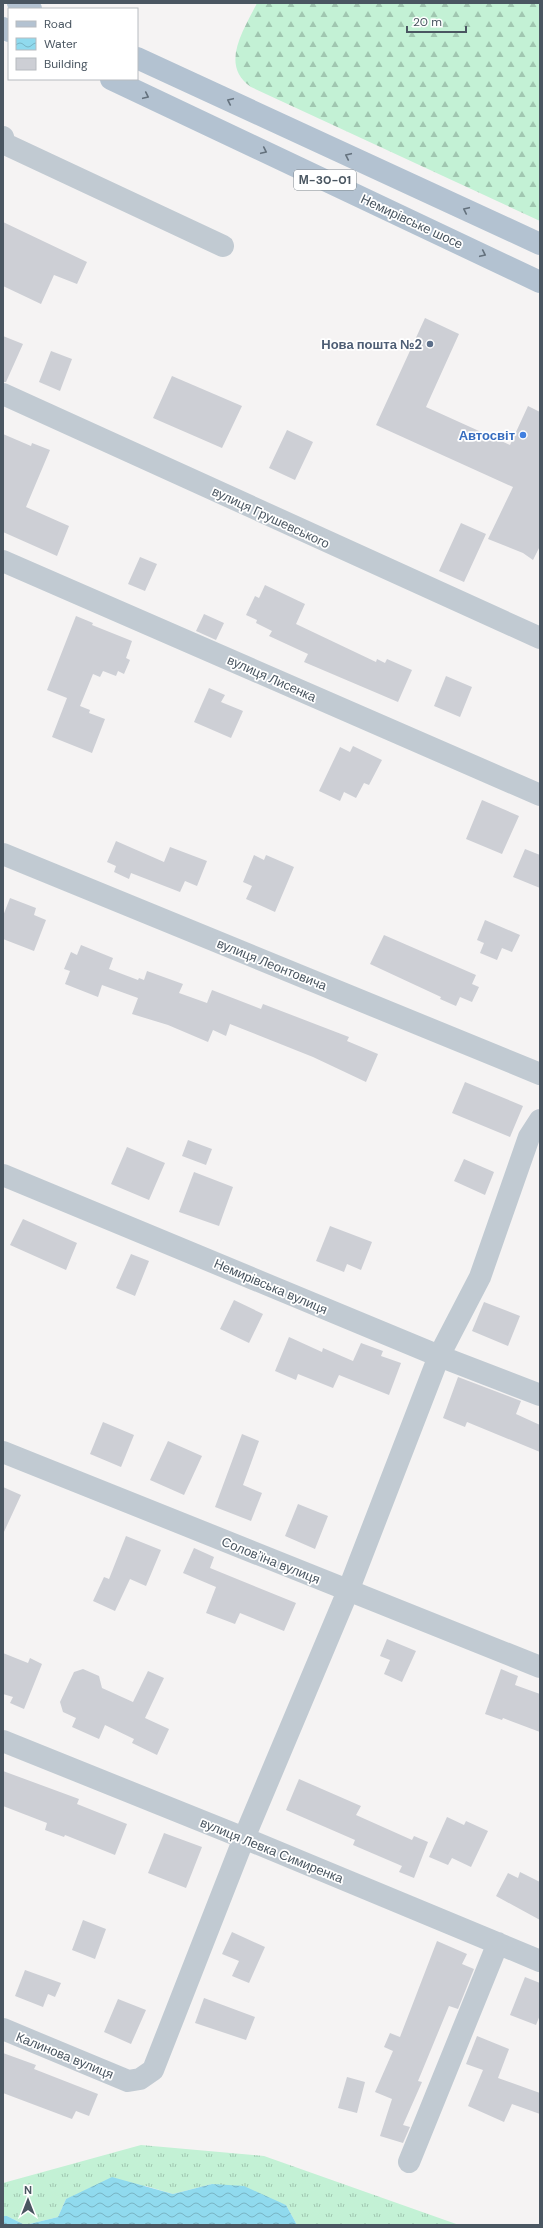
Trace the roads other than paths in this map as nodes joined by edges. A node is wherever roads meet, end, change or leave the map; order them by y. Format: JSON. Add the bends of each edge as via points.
{"nodes":[{"id":1,"x":18,"y":3,"type":"edge"},
{"id":2,"x":28,"y":8,"type":"edge"},
{"id":3,"x":138,"y":58,"type":"edge"},
{"id":4,"x":113,"y":80,"type":"edge"},
{"id":5,"x":3,"y":137,"type":"edge"},
{"id":6,"x":540,"y":244,"type":"edge"},
{"id":7,"x":223,"y":246,"type":"dead end"},
{"id":8,"x":540,"y":282,"type":"edge"},
{"id":9,"x":3,"y":394,"type":"edge"},
{"id":10,"x":3,"y":561,"type":"edge"},
{"id":11,"x":540,"y":638,"type":"edge"},
{"id":12,"x":540,"y":795,"type":"edge"},
{"id":13,"x":3,"y":854,"type":"edge"},
{"id":14,"x":540,"y":1074,"type":"edge"},
{"id":15,"x":540,"y":1120,"type":"edge"},
{"id":16,"x":3,"y":1175,"type":"edge"},
{"id":17,"x":438,"y":1356,"type":"junction"},
{"id":18,"x":540,"y":1395,"type":"edge"},
{"id":19,"x":3,"y":1452,"type":"edge"},
{"id":20,"x":348,"y":1591,"type":"junction"},
{"id":21,"x":540,"y":1667,"type":"edge"},
{"id":22,"x":3,"y":1741,"type":"edge"},
{"id":23,"x":244,"y":1838,"type":"junction"},
{"id":24,"x":498,"y":1943,"type":"junction"},
{"id":25,"x":540,"y":1961,"type":"edge"},
{"id":26,"x":3,"y":2030,"type":"edge"},
{"id":27,"x":410,"y":2162,"type":"dead end"}],
"edges":[{"from":1,"to":2,"type":"main road"},
{"from":6,"to":3,"type":"main road","number":"М-30-01","one_way":true},
{"from":4,"to":8,"type":"main road","name":"Немирівське шосе","number":"М-30-01","one_way":true},
{"from":5,"to":7,"type":"street","via":[[5,144]]},
{"from":9,"to":11,"type":"street","name":"вулиця Грушевського"},
{"from":10,"to":12,"type":"street","name":"вулиця Лисенка"},
{"from":13,"to":14,"type":"street","name":"вулиця Леонтовича"},
{"from":15,"to":17,"type":"street","via":[[529,1137],[480,1277]]},
{"from":16,"to":17,"type":"street","name":"Немирівська вулиця"},
{"from":17,"to":18,"type":"street","name":"Немирівська вулиця"},
{"from":17,"to":20,"type":"street"},
{"from":19,"to":20,"type":"street","name":"Соловʼїна вулиця"},
{"from":20,"to":21,"type":"street","name":"Соловʼїна вулиця"},
{"from":20,"to":23,"type":"street"},
{"from":22,"to":23,"type":"street","name":"вулиця Левка Симиренка"},
{"from":23,"to":24,"type":"street","name":"вулиця Левка Симиренка"},
{"from":23,"to":26,"type":"street","name":"Калинова вулиця","via":[[153,2070],[140,2079],[128,2081]]},
{"from":24,"to":25,"type":"street","name":"вулиця Левка Симиренка"},
{"from":24,"to":27,"type":"street"}]}
